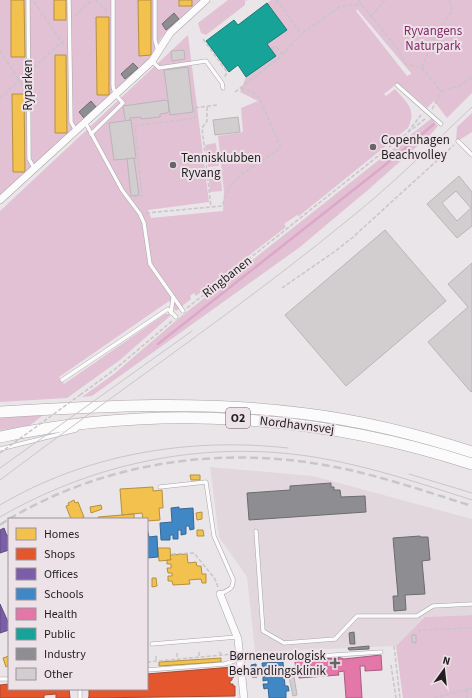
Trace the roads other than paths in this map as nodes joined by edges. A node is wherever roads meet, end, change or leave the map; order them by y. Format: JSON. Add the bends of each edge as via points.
{"nodes":[{"id":1,"x":28,"y":0,"type":"edge"},
{"id":2,"x":69,"y":0,"type":"edge"},
{"id":3,"x":113,"y":0,"type":"edge"},
{"id":4,"x":155,"y":0,"type":"edge"},
{"id":5,"x":206,"y":0,"type":"edge"},
{"id":6,"x":198,"y":3,"type":"edge"},
{"id":7,"x":159,"y":52,"type":"junction"},
{"id":8,"x":152,"y":61,"type":"junction"},
{"id":9,"x":397,"y":85,"type":"dead end"},
{"id":10,"x":223,"y":86,"type":"road end"},
{"id":11,"x":115,"y":94,"type":"junction"},
{"id":12,"x":85,"y":122,"type":"junction"},
{"id":13,"x":441,"y":124,"type":"dead end"},
{"id":14,"x":76,"y":131,"type":"junction"},
{"id":15,"x":91,"y":134,"type":"junction"},
{"id":16,"x":458,"y":140,"type":"road end"},
{"id":17,"x":472,"y":155,"type":"edge"},
{"id":18,"x":34,"y":168,"type":"junction"},
{"id":19,"x":0,"y":200,"type":"edge"},
{"id":20,"x":172,"y":295,"type":"junction"},
{"id":21,"x":183,"y":311,"type":"road end"},
{"id":22,"x":171,"y":313,"type":"junction"},
{"id":23,"x":176,"y":317,"type":"road end"},
{"id":24,"x":62,"y":380,"type":"dead end"},
{"id":25,"x":0,"y":412,"type":"edge"},
{"id":26,"x":118,"y":420,"type":"junction"},
{"id":27,"x":0,"y":436,"type":"edge"},
{"id":28,"x":423,"y":443,"type":"junction"},
{"id":29,"x":0,"y":449,"type":"edge"},
{"id":30,"x":437,"y":449,"type":"dead end"},
{"id":31,"x":451,"y":453,"type":"dead end"},
{"id":32,"x":469,"y":457,"type":"edge"},
{"id":33,"x":160,"y":487,"type":"dead end"},
{"id":34,"x":256,"y":530,"type":"dead end"},
{"id":35,"x":220,"y":594,"type":"joint"},
{"id":36,"x":472,"y":604,"type":"edge"},
{"id":37,"x":237,"y":637,"type":"junction"},
{"id":38,"x":152,"y":644,"type":"dead end"},
{"id":39,"x":381,"y":652,"type":"dead end"},
{"id":40,"x":241,"y":656,"type":"junction"},
{"id":41,"x":148,"y":670,"type":"edge"},
{"id":42,"x":244,"y":698,"type":"edge"}],
"edges":[{"from":1,"to":18,"type":"lane","name":"Ryparken","via":[[29,159]]},
{"from":2,"to":14,"type":"lane","via":[[71,122]]},
{"from":3,"to":11,"type":"lane"},
{"from":4,"to":7,"type":"lane","via":[[155,40]]},
{"from":5,"to":6,"type":"street"},
{"from":6,"to":7,"type":"street","via":[[170,33]]},
{"from":7,"to":8,"type":"street"},
{"from":8,"to":10,"type":"lane","via":[[159,68],[206,61]]},
{"from":8,"to":11,"type":"street"},
{"from":9,"to":13,"type":"lane"},
{"from":11,"to":12,"type":"street"},
{"from":11,"to":15,"type":"lane","via":[[123,103]]},
{"from":12,"to":14,"type":"street"},
{"from":12,"to":15,"type":"lane"},
{"from":14,"to":18,"type":"street"},
{"from":15,"to":20,"type":"lane","via":[[140,214],[144,223],[150,264]]},
{"from":16,"to":17,"type":"lane"},
{"from":18,"to":19,"type":"street"},
{"from":20,"to":21,"type":"lane"},
{"from":20,"to":22,"type":"lane"},
{"from":22,"to":23,"type":"lane"},
{"from":22,"to":24,"type":"lane","via":[[168,310]]},
{"from":25,"to":28,"type":"highway","name":"Nordhavnsvej","number":"O2","via":[[81,406],[240,407],[341,419]]},
{"from":26,"to":27,"type":"highway","name":"Nordhavnsvej","number":"O2"},
{"from":26,"to":28,"type":"highway","name":"Nordhavnsvej","number":"O2","via":[[182,417],[252,419]]},
{"from":26,"to":29,"type":"lane"},
{"from":28,"to":30,"type":"lane"},
{"from":28,"to":32,"type":"highway","name":"Nordhavnsvej","number":"O2"},
{"from":31,"to":32,"type":"lane"},
{"from":33,"to":35,"type":"lane","via":[[206,482],[214,536],[234,584],[231,589]]},
{"from":34,"to":36,"type":"lane","via":[[263,631],[284,643],[335,639],[357,616],[417,616],[433,606]]},
{"from":35,"to":37,"type":"street"},
{"from":37,"to":38,"type":"lane"},
{"from":37,"to":40,"type":"street"},
{"from":39,"to":40,"type":"lane","via":[[288,658],[282,655]]},
{"from":40,"to":41,"type":"lane","via":[[224,664]]},
{"from":40,"to":42,"type":"street"}]}
